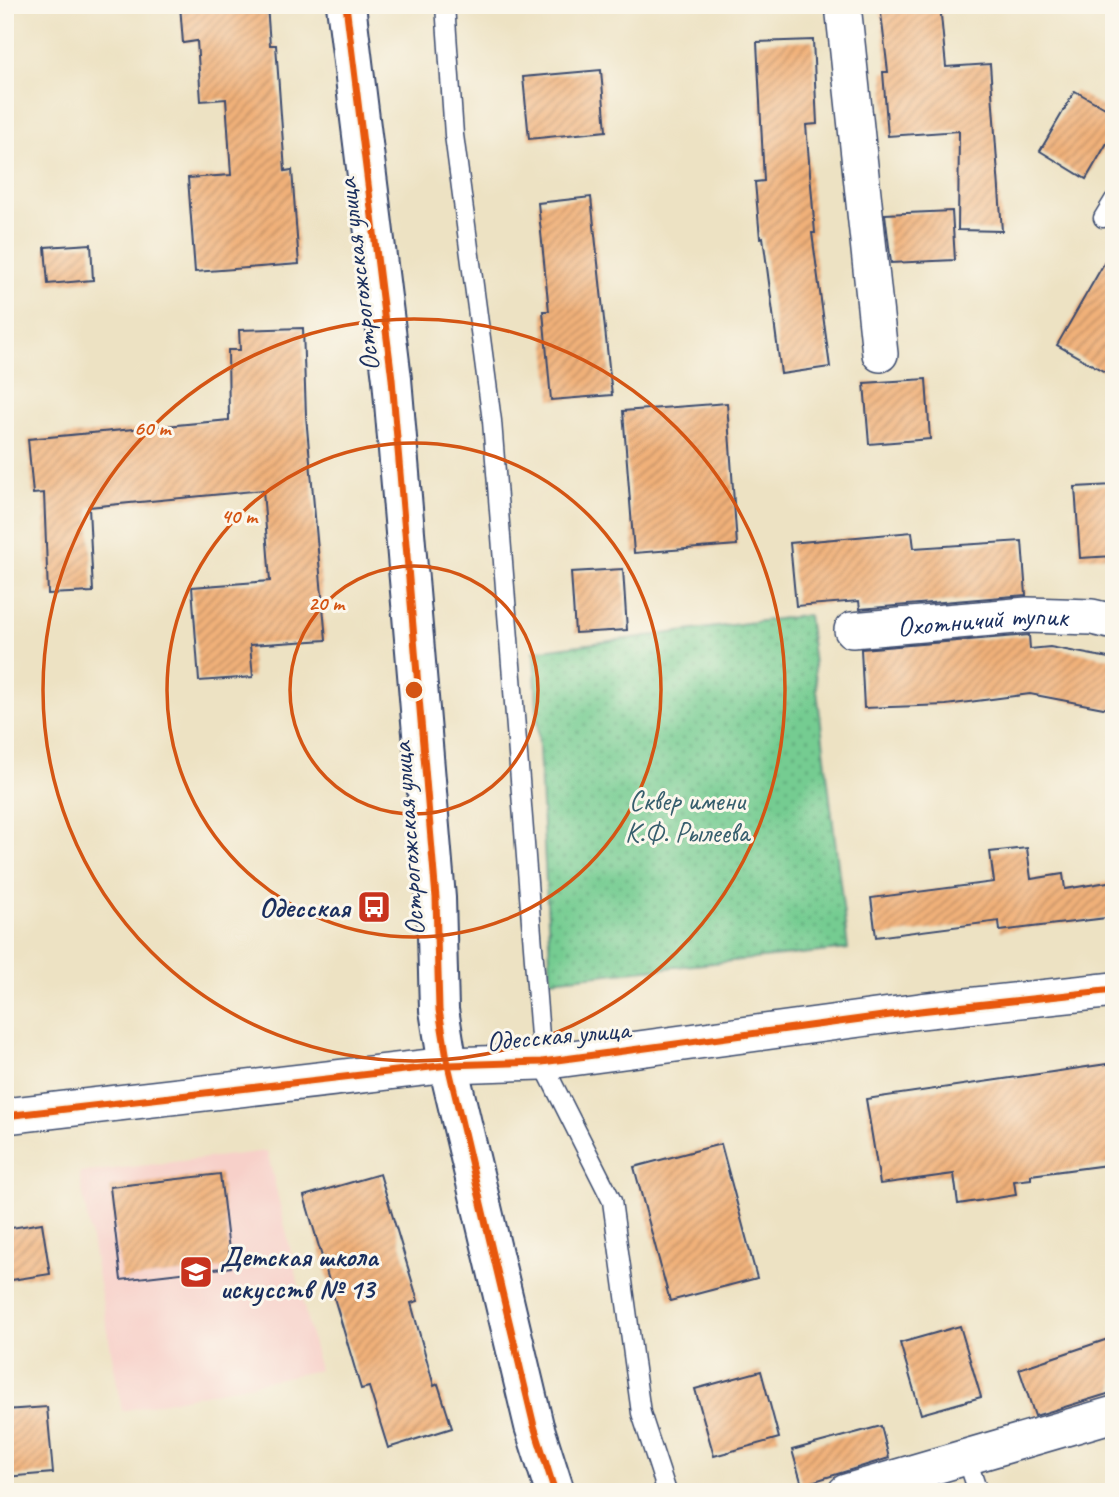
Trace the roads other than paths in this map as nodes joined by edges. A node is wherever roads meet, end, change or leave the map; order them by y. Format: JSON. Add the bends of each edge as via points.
{"nodes":[{"id":1,"x":346,"y":5,"type":"edge"},
{"id":2,"x":445,"y":5,"type":"edge"},
{"id":3,"x":843,"y":5,"type":"edge"},
{"id":4,"x":1114,"y":200,"type":"edge"},
{"id":5,"x":1103,"y":218,"type":"dead end"},
{"id":6,"x":880,"y":354,"type":"dead end"},
{"id":7,"x":1114,"y":622,"type":"edge"},
{"id":8,"x":852,"y":630,"type":"dead end"},
{"id":9,"x":1114,"y":990,"type":"edge"},
{"id":10,"x":542,"y":1062,"type":"junction"},
{"id":11,"x":448,"y":1065,"type":"junction"},
{"id":12,"x":5,"y":1115,"type":"edge"},
{"id":13,"x":1114,"y":1414,"type":"edge"},
{"id":14,"x":966,"y":1456,"type":"junction"},
{"id":15,"x":555,"y":1492,"type":"edge"},
{"id":16,"x":667,"y":1492,"type":"edge"},
{"id":17,"x":846,"y":1492,"type":"edge"},
{"id":18,"x":978,"y":1492,"type":"edge"}],
"edges":[{"from":1,"to":11,"type":"street","name":"Острогожская улица","via":[[392,379],[436,898],[439,1010]]},
{"from":2,"to":10,"type":"lane","via":[[454,135],[492,421]]},
{"from":3,"to":6,"type":"street"},
{"from":4,"to":5,"type":"lane"},
{"from":7,"to":8,"type":"street","name":"Охотничий тупик","via":[[1027,615]]},
{"from":9,"to":10,"type":"street","name":"Одесская улица"},
{"from":10,"to":11,"type":"street","name":"Одесская улица"},
{"from":10,"to":16,"type":"lane","via":[[612,1201],[641,1413]]},
{"from":11,"to":12,"type":"street","name":"Одесская улица"},
{"from":11,"to":15,"type":"street","name":"Острогожская улица","via":[[534,1426]]},
{"from":13,"to":14,"type":"street"},
{"from":14,"to":17,"type":"street"},
{"from":14,"to":18,"type":"lane"}]}
